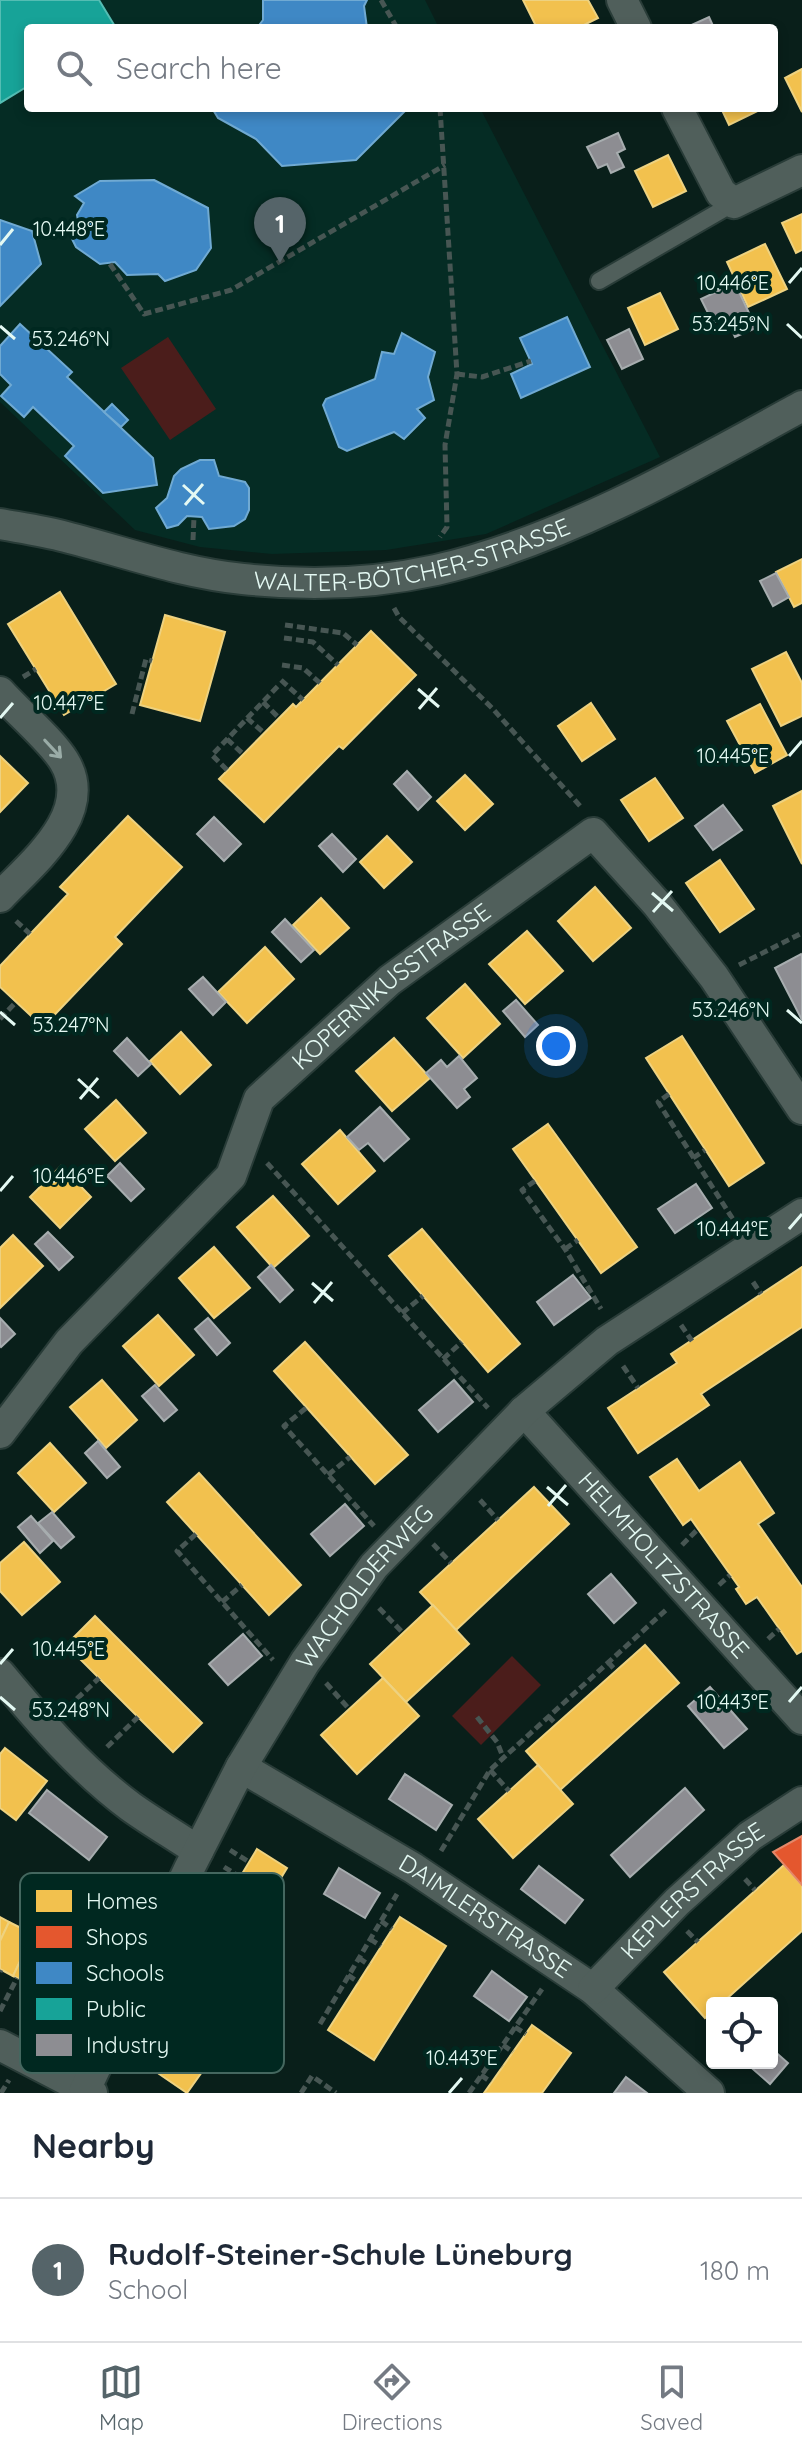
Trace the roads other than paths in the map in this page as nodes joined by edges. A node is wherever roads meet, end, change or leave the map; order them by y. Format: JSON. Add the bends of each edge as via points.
{"nodes":[{"id":1,"x":622,"y":0,"type":"edge"},
{"id":2,"x":634,"y":24,"type":"edge"},
{"id":3,"x":679,"y":112,"type":"edge"},
{"id":4,"x":802,"y":170,"type":"edge"},
{"id":5,"x":734,"y":203,"type":"junction"},
{"id":6,"x":599,"y":281,"type":"dead end"},
{"id":7,"x":802,"y":406,"type":"edge"},
{"id":8,"x":0,"y":524,"type":"edge"},
{"id":9,"x":0,"y":692,"type":"edge"},
{"id":10,"x":0,"y":897,"type":"edge"},
{"id":11,"x":802,"y":1109,"type":"edge"},
{"id":12,"x":802,"y":1214,"type":"edge"},
{"id":13,"x":515,"y":1420,"type":"junction"},
{"id":14,"x":0,"y":1433,"type":"edge"},
{"id":15,"x":0,"y":1674,"type":"edge"},
{"id":16,"x":802,"y":1719,"type":"edge"},
{"id":17,"x":241,"y":1767,"type":"junction"},
{"id":18,"x":802,"y":1802,"type":"edge"},
{"id":19,"x":198,"y":1851,"type":"junction"},
{"id":20,"x":188,"y":1873,"type":"edge"},
{"id":21,"x":593,"y":1989,"type":"junction"},
{"id":22,"x":53,"y":2073,"type":"edge"},
{"id":23,"x":88,"y":2091,"type":"edge"},
{"id":24,"x":709,"y":2093,"type":"edge"}],
"edges":[{"from":1,"to":2,"type":"street"},
{"from":3,"to":5,"type":"street","via":[[721,193]]},
{"from":4,"to":5,"type":"street"},
{"from":5,"to":6,"type":"lane"},
{"from":7,"to":8,"type":"street","name":"WALTER-BÖTCHER-STRASSE","via":[[631,496],[548,533],[475,559],[388,578],[289,584],[240,579]]},
{"from":9,"to":10,"type":"street","one_way":true,"via":[[63,759],[72,778],[63,826]]},
{"from":11,"to":14,"type":"street","name":"KOPERNIKUSSTRASSE","via":[[714,977],[593,833],[390,980],[259,1099],[231,1176],[69,1342]]},
{"from":12,"to":13,"type":"street","name":"WACHOLDERWEG","via":[[617,1335]]},
{"from":13,"to":16,"type":"street","name":"HELMHOLTZSTRASSE"},
{"from":13,"to":17,"type":"street","name":"WACHOLDERWEG","via":[[359,1586]]},
{"from":15,"to":19,"type":"street","via":[[85,1768]]},
{"from":17,"to":19,"type":"street","name":"WACHOLDERWEG"},
{"from":17,"to":21,"type":"street","name":"DAIMLERSTRASSE","via":[[420,1872]]},
{"from":18,"to":21,"type":"street","name":"KEPLERSTRASSE","via":[[750,1836]]},
{"from":19,"to":20,"type":"street","name":"WACHOLDERWEG"},
{"from":21,"to":24,"type":"street","name":"DAIMLERSTRASSE"},
{"from":22,"to":23,"type":"street"}]}
